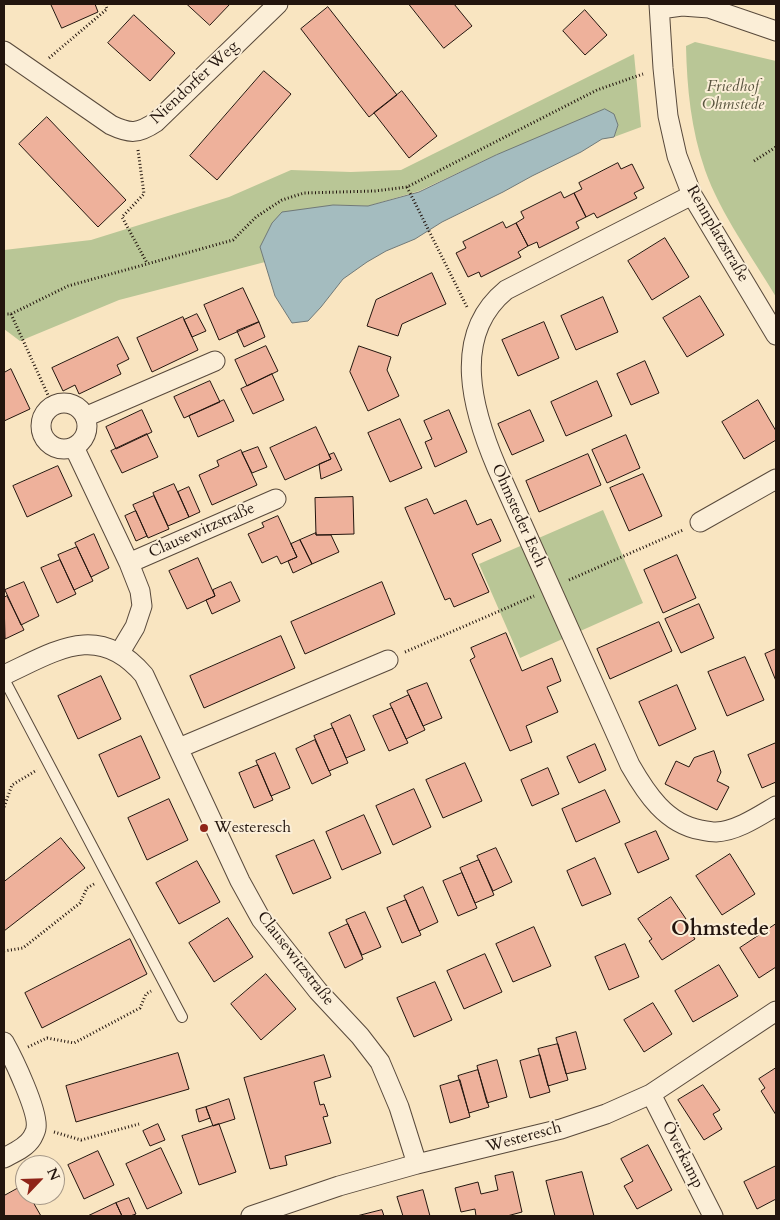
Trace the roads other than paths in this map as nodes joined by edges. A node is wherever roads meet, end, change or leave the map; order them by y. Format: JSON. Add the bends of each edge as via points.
{"nodes":[{"id":1,"x":278,"y":4,"type":"edge"},
{"id":2,"x":660,"y":6,"type":"edge"},
{"id":3,"x":776,"y":31,"type":"edge"},
{"id":4,"x":4,"y":51,"type":"edge"},
{"id":5,"x":692,"y":195,"type":"junction"},
{"id":6,"x":776,"y":335,"type":"edge"},
{"id":7,"x":214,"y":361,"type":"dead end"},
{"id":8,"x":85,"y":417,"type":"junction"},
{"id":9,"x":74,"y":447,"type":"junction"},
{"id":10,"x":776,"y":479,"type":"edge"},
{"id":11,"x":276,"y":499,"type":"dead end"},
{"id":12,"x":700,"y":522,"type":"dead end"},
{"id":13,"x":129,"y":563,"type":"junction"},
{"id":14,"x":120,"y":652,"type":"junction"},
{"id":15,"x":388,"y":660,"type":"dead end"},
{"id":16,"x":4,"y":677,"type":"edge"},
{"id":17,"x":179,"y":748,"type":"junction"},
{"id":18,"x":776,"y":806,"type":"edge"},
{"id":19,"x":776,"y":1011,"type":"edge"},
{"id":20,"x":182,"y":1017,"type":"dead end"},
{"id":21,"x":7,"y":1049,"type":"edge"},
{"id":22,"x":651,"y":1094,"type":"junction"},
{"id":23,"x":4,"y":1158,"type":"edge"},
{"id":24,"x":418,"y":1164,"type":"junction"},
{"id":25,"x":251,"y":1216,"type":"edge"},
{"id":26,"x":713,"y":1216,"type":"edge"}],
"edges":[{"from":1,"to":4,"type":"street","name":"Niendorfer Weg","via":[[156,122],[135,132],[111,125]]},
{"from":2,"to":3,"type":"street","via":[[709,8]]},
{"from":2,"to":5,"type":"street","name":"Rennplatzstraße","via":[[668,116],[677,156]]},
{"from":5,"to":6,"type":"street","name":"Rennplatzstraße"},
{"from":5,"to":18,"type":"street","name":"Ohmsteder Esch","via":[[506,290],[494,300],[484,313],[478,330],[471,370],[472,391],[485,439],[642,786],[674,820],[695,829],[716,832],[738,827]]},
{"from":7,"to":8,"type":"street"},
{"from":8,"to":9,"type":"street","via":[[86,431]]},
{"from":8,"to":9,"type":"street","via":[[81,410],[68,403],[53,406],[42,421],[43,435],[53,446]]},
{"from":9,"to":13,"type":"street","name":"Clausewitzstraße"},
{"from":10,"to":12,"type":"street"},
{"from":11,"to":13,"type":"street","name":"Clausewitzstraße"},
{"from":13,"to":14,"type":"street","name":"Clausewitzstraße","via":[[142,606],[135,627]]},
{"from":14,"to":16,"type":"street","name":"Clausewitzstraße","via":[[82,645],[62,648]]},
{"from":14,"to":17,"type":"street","name":"Clausewitzstraße","via":[[144,675]]},
{"from":15,"to":17,"type":"street"},
{"from":16,"to":20,"type":"lane"},
{"from":17,"to":24,"type":"street","name":"Clausewitzstraße","via":[[261,920],[380,1062]]},
{"from":19,"to":22,"type":"street","name":"Westeresch"},
{"from":21,"to":23,"type":"street","via":[[35,1112],[36,1127],[23,1147]]},
{"from":22,"to":24,"type":"street","name":"Westeresch","via":[[561,1129]]},
{"from":22,"to":26,"type":"street","name":"Överkamp"},
{"from":24,"to":25,"type":"street","name":"Westeresch"}]}
